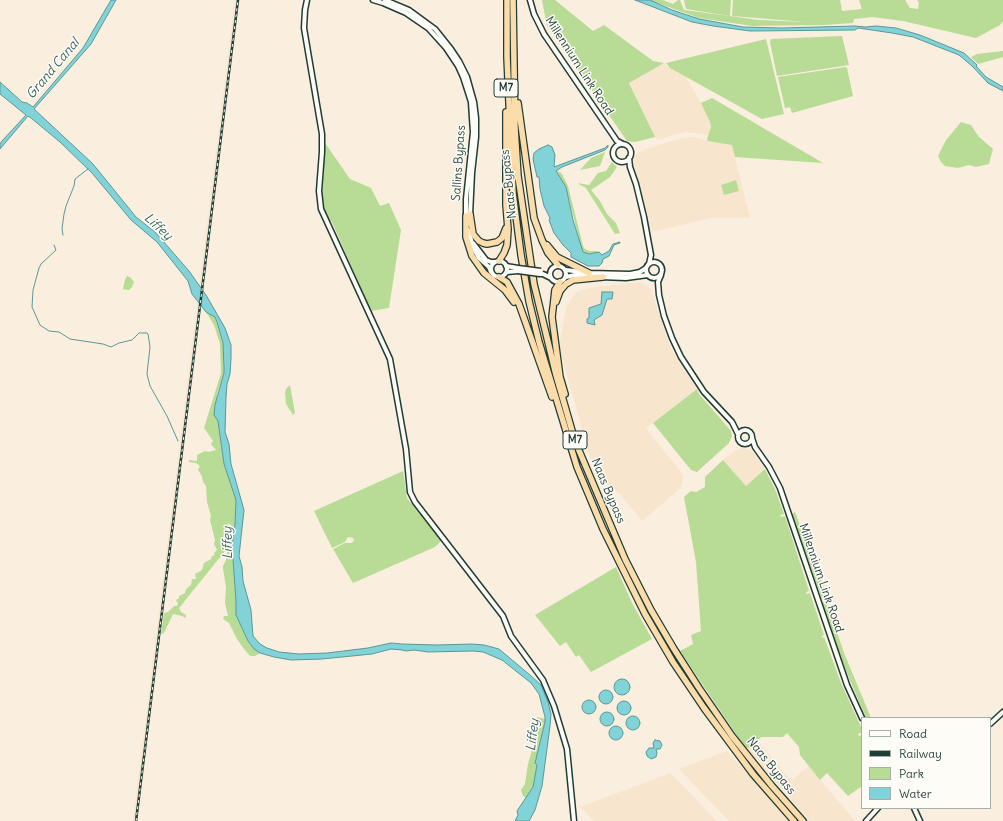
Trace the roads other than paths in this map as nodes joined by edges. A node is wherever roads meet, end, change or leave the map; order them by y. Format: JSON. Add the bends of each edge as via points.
{"nodes":[{"id":1,"x":307,"y":0,"type":"edge"},
{"id":2,"x":373,"y":0,"type":"edge"},
{"id":3,"x":385,"y":0,"type":"edge"},
{"id":4,"x":507,"y":0,"type":"edge"},
{"id":5,"x":513,"y":0,"type":"edge"},
{"id":6,"x":530,"y":0,"type":"edge"},
{"id":7,"x":510,"y":24,"type":"junction"},
{"id":8,"x":617,"y":141,"type":"junction"},
{"id":9,"x":622,"y":144,"type":"junction"},
{"id":10,"x":616,"y":147,"type":"junction"},
{"id":11,"x":629,"y":158,"type":"junction"},
{"id":12,"x":624,"y":162,"type":"junction"},
{"id":13,"x":630,"y":167,"type":"junction"},
{"id":14,"x":468,"y":215,"type":"junction"},
{"id":15,"x":507,"y":217,"type":"junction"},
{"id":16,"x":538,"y":231,"type":"junction"},
{"id":17,"x":651,"y":255,"type":"junction"},
{"id":18,"x":497,"y":261,"type":"junction"},
{"id":19,"x":656,"y":262,"type":"junction"},
{"id":20,"x":558,"y":265,"type":"junction"},
{"id":21,"x":506,"y":266,"type":"junction"},
{"id":22,"x":648,"y":266,"type":"junction"},
{"id":23,"x":551,"y":269,"type":"junction"},
{"id":24,"x":518,"y":270,"type":"junction"},
{"id":25,"x":566,"y":270,"type":"junction"},
{"id":26,"x":491,"y":272,"type":"junction"},
{"id":27,"x":540,"y":273,"type":"junction"},
{"id":28,"x":589,"y":273,"type":"junction"},
{"id":29,"x":505,"y":274,"type":"junction"},
{"id":30,"x":648,"y":275,"type":"junction"},
{"id":31,"x":661,"y":275,"type":"junction"},
{"id":32,"x":499,"y":277,"type":"junction"},
{"id":33,"x":566,"y":277,"type":"junction"},
{"id":34,"x":603,"y":277,"type":"junction"},
{"id":35,"x":652,"y":278,"type":"junction"},
{"id":36,"x":551,"y":279,"type":"junction"},
{"id":37,"x":560,"y":282,"type":"junction"},
{"id":38,"x":658,"y":289,"type":"junction"},
{"id":39,"x":524,"y":319,"type":"junction"},
{"id":40,"x":553,"y":325,"type":"junction"},
{"id":41,"x":734,"y":425,"type":"junction"},
{"id":42,"x":744,"y":429,"type":"junction"},
{"id":43,"x":738,"y":434,"type":"junction"},
{"id":44,"x":568,"y":436,"type":"junction"},
{"id":45,"x":752,"y":438,"type":"junction"},
{"id":46,"x":748,"y":443,"type":"junction"},
{"id":47,"x":755,"y":447,"type":"junction"},
{"id":48,"x":590,"y":476,"type":"junction"},
{"id":49,"x":1003,"y":712,"type":"edge"},
{"id":50,"x":862,"y":717,"type":"edge"},
{"id":51,"x":991,"y":723,"type":"edge"},
{"id":52,"x":877,"y":809,"type":"edge"},
{"id":53,"x":914,"y":809,"type":"edge"},
{"id":54,"x":574,"y":821,"type":"edge"},
{"id":55,"x":794,"y":821,"type":"edge"},
{"id":56,"x":803,"y":821,"type":"edge"},
{"id":57,"x":866,"y":821,"type":"edge"},
{"id":58,"x":920,"y":821,"type":"edge"}],
"edges":[{"from":1,"to":54,"type":"main road","via":[[304,28],[322,134],[319,191],[321,209],[390,359],[406,449],[410,492],[503,616],[514,641],[543,680],[567,749]]},
{"from":2,"to":14,"type":"main road","name":"Sallins Bypass","via":[[406,13],[428,28],[446,48],[463,77],[471,102],[473,132],[466,199]]},
{"from":3,"to":14,"type":"main road","name":"Sallins Bypass","via":[[409,10],[435,29],[451,49],[467,77],[476,118]]},
{"from":4,"to":7,"type":"highway","name":"Naas Bypass","number":"M7"},
{"from":5,"to":7,"type":"highway","name":"Naas Bypass","number":"M7"},
{"from":6,"to":8,"type":"main road","name":"Millennium Link Road","via":[[540,27]]},
{"from":7,"to":15,"type":"highway","number":"M7","via":[[506,88]]},
{"from":7,"to":16,"type":"highway","number":"M7","via":[[521,130],[532,208]]},
{"from":7,"to":44,"type":"highway","name":"Naas Bypass","number":"M7","via":[[507,57],[513,193],[521,255],[539,342]]},
{"from":7,"to":48,"type":"highway","name":"Naas Bypass","number":"M7","via":[[518,176],[534,284],[558,383],[575,441]]},
{"from":8,"to":9,"type":"main road","name":"Millennium Link Road"},
{"from":8,"to":10,"type":"main road"},
{"from":9,"to":10,"type":"main road"},
{"from":9,"to":11,"type":"main road","via":[[630,149]]},
{"from":10,"to":12,"type":"main road","via":[[615,158]]},
{"from":11,"to":12,"type":"main road"},
{"from":11,"to":13,"type":"main road"},
{"from":12,"to":13,"type":"main road"},
{"from":13,"to":17,"type":"main road","via":[[644,217]]},
{"from":14,"to":15,"type":"highway","number":"M7","via":[[473,234],[478,241],[487,244],[502,238]]},
{"from":14,"to":18,"type":"main road","name":"Sallins Bypass","via":[[473,243],[486,260]]},
{"from":14,"to":26,"type":"main road","name":"Sallins Bypass","via":[[472,245]]},
{"from":14,"to":39,"type":"highway","number":"M7","via":[[466,237],[472,256],[484,273],[505,290]]},
{"from":15,"to":18,"type":"highway","number":"M7","via":[[507,245]]},
{"from":16,"to":20,"type":"highway","number":"M7","via":[[548,253]]},
{"from":16,"to":28,"type":"highway","number":"M7","via":[[557,257]]},
{"from":17,"to":19,"type":"main road"},
{"from":17,"to":22,"type":"main road"},
{"from":18,"to":21,"type":"main road","via":[[504,262]]},
{"from":18,"to":26,"type":"main road","via":[[491,266]]},
{"from":19,"to":22,"type":"main road"},
{"from":19,"to":31,"type":"main road","via":[[662,266]]},
{"from":20,"to":23,"type":"main road"},
{"from":20,"to":25,"type":"main road"},
{"from":21,"to":24,"type":"main road"},
{"from":21,"to":29,"type":"main road"},
{"from":22,"to":28,"type":"main road","via":[[640,272],[630,274]]},
{"from":22,"to":30,"type":"main road"},
{"from":23,"to":27,"type":"main road"},
{"from":23,"to":36,"type":"main road"},
{"from":24,"to":27,"type":"main road","bridge":true},
{"from":24,"to":29,"type":"main road"},
{"from":25,"to":28,"type":"main road"},
{"from":25,"to":33,"type":"main road"},
{"from":26,"to":32,"type":"main road"},
{"from":27,"to":36,"type":"main road"},
{"from":29,"to":32,"type":"main road"},
{"from":30,"to":34,"type":"main road","via":[[626,278]]},
{"from":30,"to":35,"type":"main road"},
{"from":31,"to":35,"type":"main road"},
{"from":31,"to":38,"type":"main road"},
{"from":32,"to":39,"type":"highway","number":"M7","via":[[507,282]]},
{"from":33,"to":34,"type":"main road"},
{"from":33,"to":37,"type":"main road"},
{"from":34,"to":40,"type":"highway","number":"M7","via":[[573,280],[566,284],[558,295]]},
{"from":35,"to":38,"type":"main road"},
{"from":36,"to":37,"type":"main road"},
{"from":37,"to":40,"type":"highway","number":"M7","via":[[554,295]]},
{"from":38,"to":41,"type":"main road","via":[[664,316],[681,357],[704,392]]},
{"from":39,"to":44,"type":"highway","number":"M7","via":[[556,410]]},
{"from":40,"to":48,"type":"highway","number":"M7","via":[[560,376]]},
{"from":41,"to":42,"type":"main road"},
{"from":41,"to":43,"type":"main road"},
{"from":42,"to":43,"type":"main road"},
{"from":42,"to":45,"type":"main road","via":[[750,432]]},
{"from":43,"to":46,"type":"main road","via":[[743,444]]},
{"from":44,"to":55,"type":"highway","name":"Naas Bypass","number":"M7","via":[[577,467],[603,529],[645,614],[669,655],[753,774]]},
{"from":45,"to":46,"type":"main road"},
{"from":45,"to":47,"type":"main road","name":"Millennium Link Road"},
{"from":46,"to":47,"type":"main road","name":"Millennium Link Road"},
{"from":47,"to":50,"type":"main road","name":"Millennium Link Road","via":[[780,488],[847,685]]},
{"from":48,"to":56,"type":"highway","name":"Naas Bypass","number":"M7","via":[[625,559],[674,649],[732,736]]},
{"from":49,"to":51,"type":"main road"},
{"from":52,"to":57,"type":"main road"},
{"from":53,"to":58,"type":"main road"}]}
